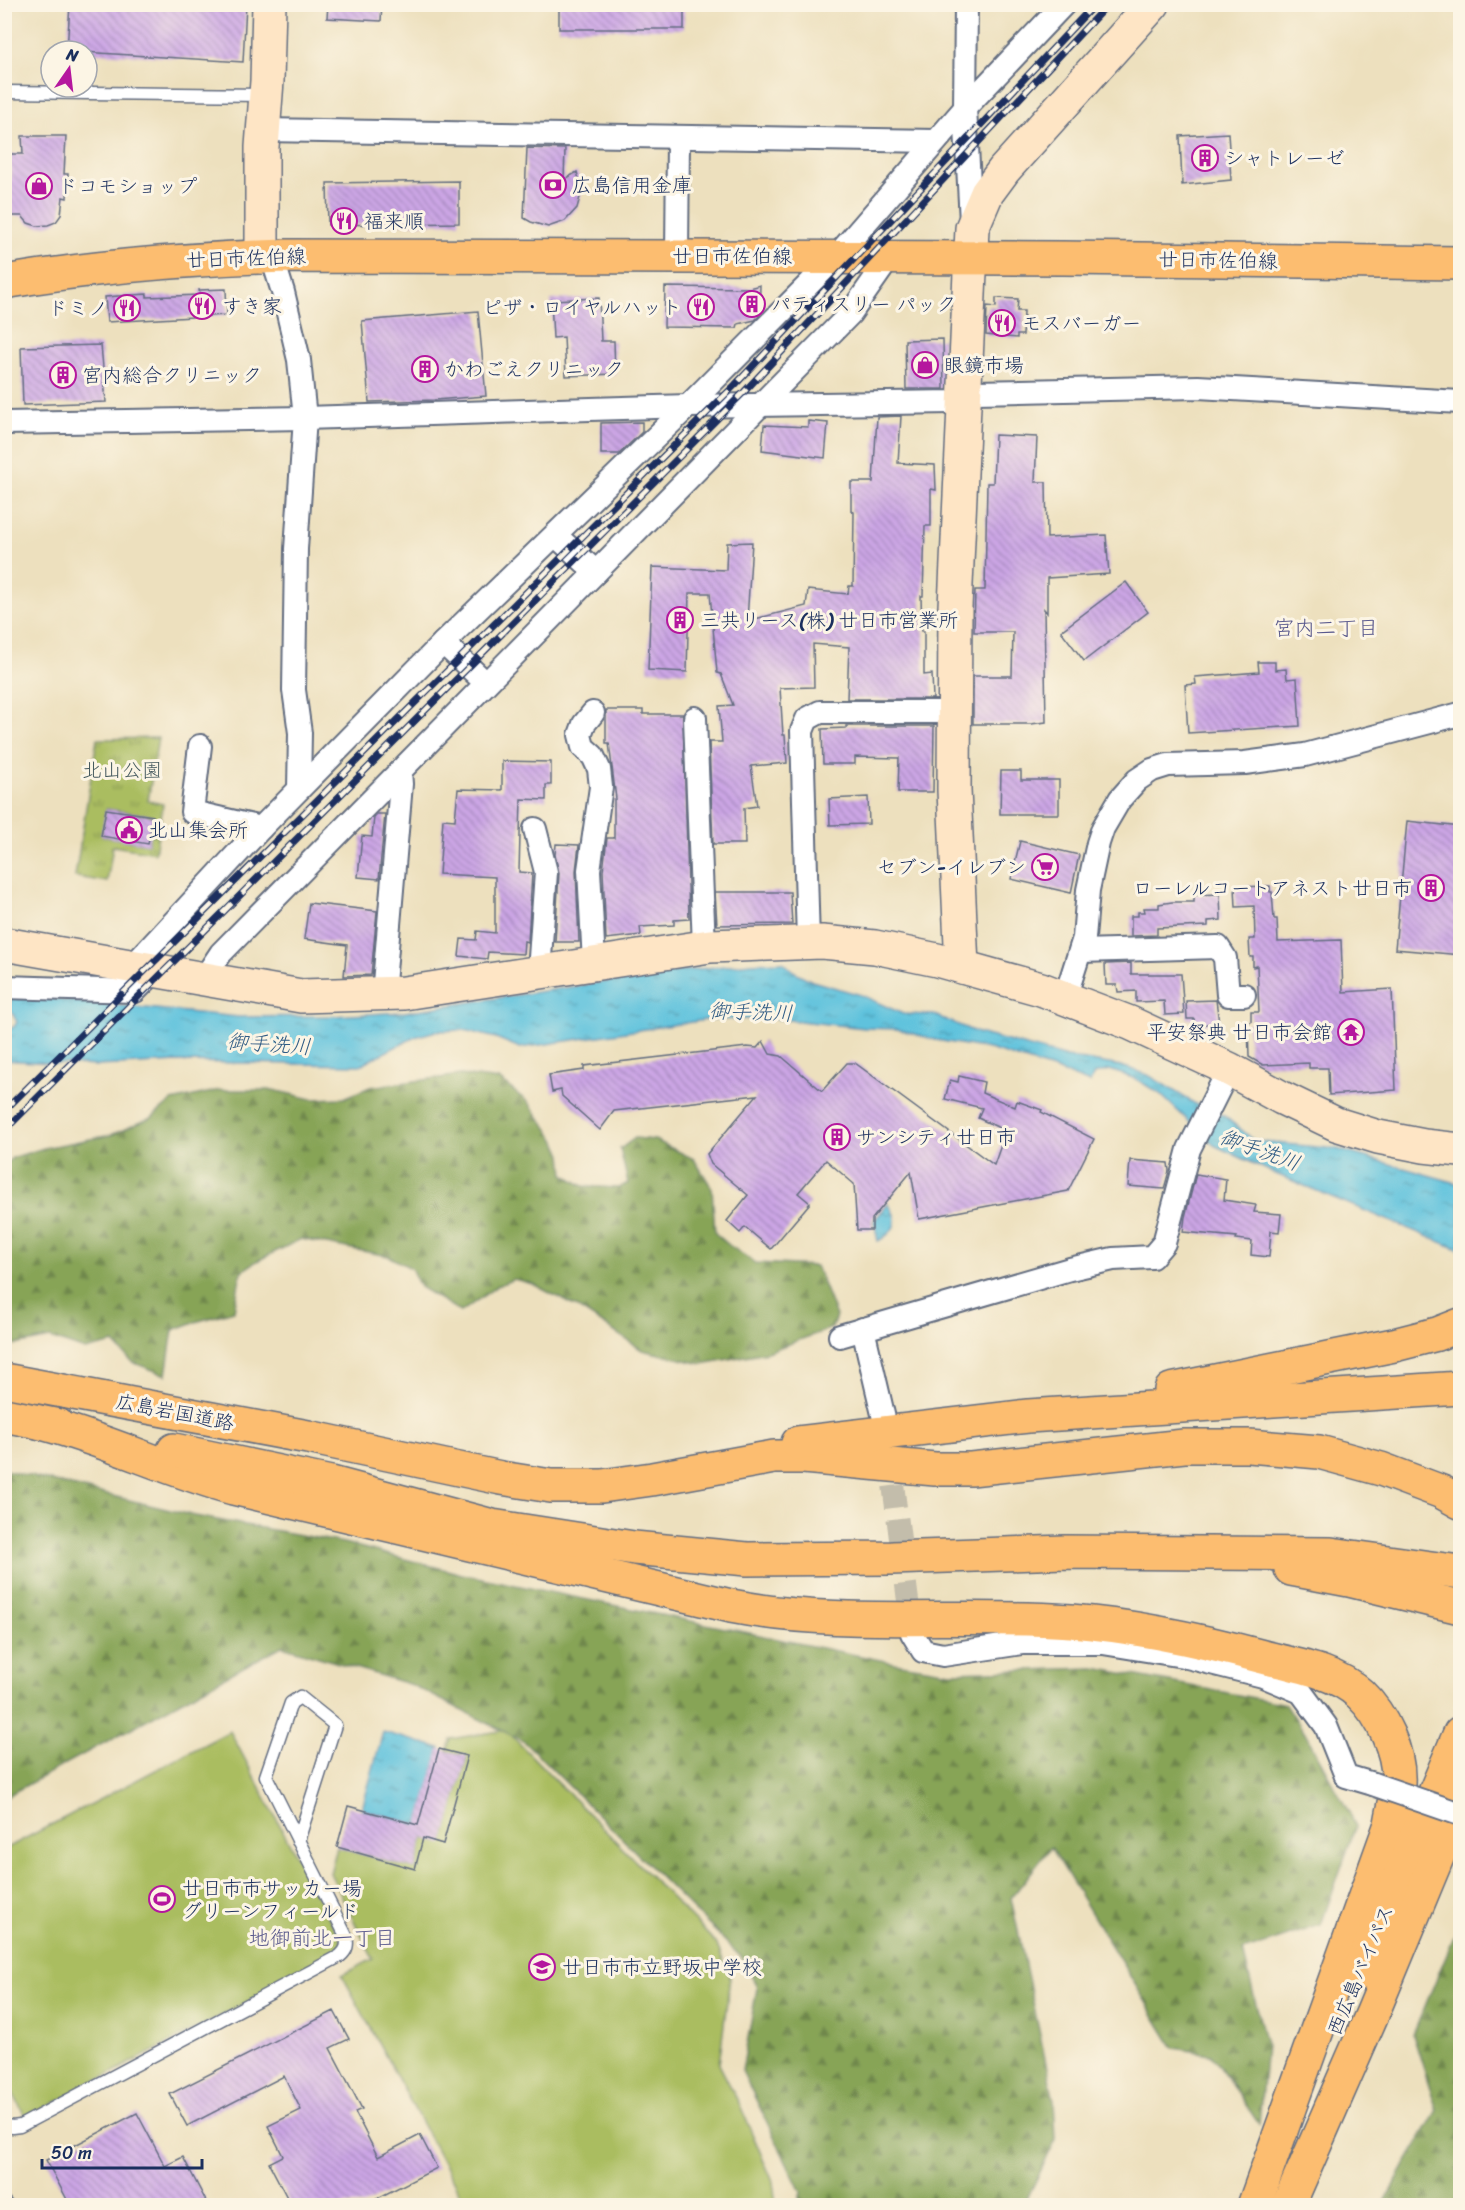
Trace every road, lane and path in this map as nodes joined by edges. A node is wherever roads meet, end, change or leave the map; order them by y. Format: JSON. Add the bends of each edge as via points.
{"nodes":[{"id":1,"x":269,"y":4,"type":"edge"},
{"id":2,"x":966,"y":4,"type":"edge"},
{"id":3,"x":1064,"y":4,"type":"edge"},
{"id":4,"x":1153,"y":4,"type":"edge"},
{"id":5,"x":4,"y":92,"type":"edge"},
{"id":6,"x":266,"y":95,"type":"junction"},
{"id":7,"x":965,"y":108,"type":"junction"},
{"id":8,"x":263,"y":130,"type":"junction"},
{"id":9,"x":678,"y":138,"type":"junction"},
{"id":10,"x":936,"y":141,"type":"junction"},
{"id":11,"x":970,"y":244,"type":"junction"},
{"id":12,"x":677,"y":256,"type":"junction"},
{"id":13,"x":267,"y":257,"type":"junction"},
{"id":14,"x":836,"y":257,"type":"junction"},
{"id":15,"x":890,"y":257,"type":"junction"},
{"id":16,"x":1461,"y":263,"type":"edge"},
{"id":17,"x":4,"y":282,"type":"edge"},
{"id":18,"x":964,"y":398,"type":"junction"},
{"id":19,"x":1461,"y":402,"type":"edge"},
{"id":20,"x":688,"y":406,"type":"junction"},
{"id":21,"x":759,"y":406,"type":"junction"},
{"id":22,"x":305,"y":417,"type":"junction"},
{"id":23,"x":4,"y":423,"type":"edge"},
{"id":24,"x":555,"y":535,"type":"junction"},
{"id":25,"x":596,"y":572,"type":"junction"},
{"id":26,"x":443,"y":644,"type":"junction"},
{"id":27,"x":486,"y":683,"type":"junction"},
{"id":28,"x":955,"y":712,"type":"junction"},
{"id":29,"x":593,"y":713,"type":"dead end"},
{"id":30,"x":1461,"y":714,"type":"edge"},
{"id":31,"x":695,"y":718,"type":"dead end"},
{"id":32,"x":200,"y":746,"type":"dead end"},
{"id":33,"x":400,"y":771,"type":"junction"},
{"id":34,"x":299,"y":789,"type":"junction"},
{"id":35,"x":261,"y":828,"type":"junction"},
{"id":36,"x":535,"y":829,"type":"dead end"},
{"id":37,"x":808,"y":942,"type":"junction"},
{"id":38,"x":4,"y":944,"type":"edge"},
{"id":39,"x":704,"y":947,"type":"junction"},
{"id":40,"x":1081,"y":951,"type":"junction"},
{"id":41,"x":594,"y":963,"type":"junction"},
{"id":42,"x":962,"y":967,"type":"junction"},
{"id":43,"x":143,"y":970,"type":"junction"},
{"id":44,"x":539,"y":972,"type":"junction"},
{"id":45,"x":206,"y":981,"type":"junction"},
{"id":46,"x":4,"y":987,"type":"edge"},
{"id":47,"x":1244,"y":994,"type":"dead end"},
{"id":48,"x":383,"y":995,"type":"junction"},
{"id":49,"x":1065,"y":998,"type":"junction"},
{"id":50,"x":1225,"y":1075,"type":"junction"},
{"id":51,"x":1461,"y":1150,"type":"edge"},
{"id":52,"x":1461,"y":1326,"type":"edge"},
{"id":53,"x":863,"y":1329,"type":"junction"},
{"id":54,"x":840,"y":1336,"type":"dead end"},
{"id":55,"x":4,"y":1380,"type":"edge"},
{"id":56,"x":1461,"y":1388,"type":"edge"},
{"id":57,"x":1094,"y":1411,"type":"junction"},
{"id":58,"x":4,"y":1415,"type":"edge"},
{"id":59,"x":38,"y":1422,"type":"junction"},
{"id":60,"x":885,"y":1423,"type":"dead end"},
{"id":61,"x":745,"y":1461,"type":"junction"},
{"id":62,"x":1461,"y":1502,"type":"edge"},
{"id":63,"x":492,"y":1526,"type":"junction"},
{"id":64,"x":1167,"y":1554,"type":"junction"},
{"id":65,"x":565,"y":1566,"type":"junction"},
{"id":66,"x":1461,"y":1572,"type":"edge"},
{"id":67,"x":1461,"y":1607,"type":"edge"},
{"id":68,"x":912,"y":1633,"type":"tunnel mouth"},
{"id":69,"x":1461,"y":1733,"type":"edge"},
{"id":70,"x":1386,"y":1784,"type":"junction"},
{"id":71,"x":1461,"y":1802,"type":"edge"},
{"id":72,"x":1461,"y":1814,"type":"edge"},
{"id":73,"x":298,"y":1841,"type":"junction"},
{"id":74,"x":4,"y":2125,"type":"edge"},
{"id":75,"x":4,"y":2202,"type":"edge"},
{"id":76,"x":7,"y":2205,"type":"edge"},
{"id":77,"x":1256,"y":2205,"type":"edge"},
{"id":78,"x":1288,"y":2205,"type":"edge"}],
"edges":[{"from":1,"to":6,"type":"street"},
{"from":2,"to":7,"type":"street"},
{"from":3,"to":7,"type":"street"},
{"from":4,"to":11,"type":"street","via":[[987,193]]},
{"from":5,"to":6,"type":"lane"},
{"from":6,"to":8,"type":"street"},
{"from":7,"to":10,"type":"street"},
{"from":7,"to":11,"type":"street"},
{"from":8,"to":9,"type":"street"},
{"from":8,"to":13,"type":"street"},
{"from":9,"to":10,"type":"street"},
{"from":9,"to":12,"type":"street"},
{"from":10,"to":14,"type":"street"},
{"from":11,"to":15,"type":"main road","name":"廿日市佐伯線"},
{"from":11,"to":16,"type":"main road","name":"廿日市佐伯線","via":[[1063,258]]},
{"from":11,"to":18,"type":"street"},
{"from":12,"to":13,"type":"main road","name":"廿日市佐伯線"},
{"from":12,"to":14,"type":"main road","name":"廿日市佐伯線"},
{"from":13,"to":17,"type":"main road","name":"廿日市佐伯線","via":[[139,263]]},
{"from":13,"to":22,"type":"street","via":[[283,292],[299,360]]},
{"from":14,"to":15,"type":"main road","name":"廿日市佐伯線"},
{"from":14,"to":20,"type":"street"},
{"from":15,"to":21,"type":"street","via":[[850,314]]},
{"from":18,"to":19,"type":"street","via":[[975,392],[1198,387]]},
{"from":18,"to":21,"type":"street","via":[[954,402]]},
{"from":18,"to":28,"type":"street","via":[[955,607]]},
{"from":20,"to":21,"type":"street"},
{"from":20,"to":22,"type":"street"},
{"from":20,"to":24,"type":"street"},
{"from":21,"to":25,"type":"street"},
{"from":22,"to":23,"type":"street"},
{"from":22,"to":34,"type":"street","via":[[296,549],[294,690],[300,733]]},
{"from":24,"to":25,"type":"street"},
{"from":24,"to":26,"type":"street"},
{"from":25,"to":27,"type":"street"},
{"from":26,"to":27,"type":"street"},
{"from":26,"to":34,"type":"street"},
{"from":27,"to":33,"type":"street"},
{"from":28,"to":37,"type":"street","via":[[820,712],[807,719],[802,731]]},
{"from":28,"to":42,"type":"street","via":[[954,790]]},
{"from":29,"to":41,"type":"street","via":[[580,735],[583,747],[599,769],[601,787],[589,870]]},
{"from":30,"to":40,"type":"street","via":[[1285,759],[1168,765],[1144,775],[1125,792],[1103,828],[1090,874]]},
{"from":31,"to":39,"type":"street"},
{"from":32,"to":35,"type":"street","via":[[192,812]]},
{"from":33,"to":45,"type":"street","via":[[221,953]]},
{"from":33,"to":48,"type":"street"},
{"from":34,"to":35,"type":"street"},
{"from":35,"to":43,"type":"street"},
{"from":36,"to":44,"type":"street","via":[[546,872]]},
{"from":37,"to":39,"type":"street"},
{"from":37,"to":42,"type":"street","via":[[875,947]]},
{"from":38,"to":43,"type":"street"},
{"from":39,"to":41,"type":"street"},
{"from":40,"to":47,"type":"street","via":[[1218,947],[1225,958],[1228,995]]},
{"from":40,"to":49,"type":"street"},
{"from":41,"to":44,"type":"street"},
{"from":42,"to":49,"type":"street"},
{"from":43,"to":45,"type":"street"},
{"from":43,"to":46,"type":"street","via":[[135,991]]},
{"from":44,"to":48,"type":"street"},
{"from":45,"to":48,"type":"street","via":[[301,996]]},
{"from":49,"to":50,"type":"street","via":[[1130,1023]]},
{"from":50,"to":51,"type":"street","via":[[1336,1124],[1378,1137]]},
{"from":50,"to":53,"type":"street","via":[[1190,1149],[1164,1243],[1152,1257],[1113,1259],[1071,1269]]},
{"from":52,"to":57,"type":"main road","via":[[1394,1345],[1150,1394]]},
{"from":53,"to":54,"type":"street"},
{"from":53,"to":60,"type":"street"},
{"from":55,"to":61,"type":"main road","name":"広島岩国道路","via":[[551,1486],[642,1481]]},
{"from":56,"to":57,"type":"main road"},
{"from":57,"to":61,"type":"main road","via":[[802,1443]]},
{"from":58,"to":59,"type":"main road","name":"広島岩国道路"},
{"from":59,"to":63,"type":"main road","name":"広島岩国道路","via":[[331,1483]]},
{"from":59,"to":65,"type":"main road","via":[[96,1438],[200,1479]]},
{"from":61,"to":62,"type":"main road","via":[[803,1457],[971,1469],[1184,1446],[1249,1446],[1319,1452],[1381,1469]]},
{"from":63,"to":64,"type":"main road","via":[[634,1548],[747,1559],[1064,1552]]},
{"from":63,"to":65,"type":"main road"},
{"from":64,"to":66,"type":"main road","via":[[1331,1554]]},
{"from":64,"to":67,"type":"main road","via":[[1262,1564]]},
{"from":65,"to":70,"type":"main road","via":[[731,1606],[788,1615],[1071,1621],[1125,1627],[1231,1648],[1340,1680],[1359,1693],[1372,1708],[1391,1744],[1396,1764]]},
{"from":68,"to":70,"type":"street","via":[[923,1651],[943,1655],[1022,1643],[1103,1643],[1183,1656],[1263,1676],[1301,1692],[1326,1726],[1346,1776]]},
{"from":69,"to":77,"type":"main road","name":"西広島バイパス","via":[[1310,2090]]},
{"from":70,"to":72,"type":"street","bridge":true},
{"from":70,"to":77,"type":"main road","via":[[1391,1824]]},
{"from":71,"to":78,"type":"main road","name":"西広島バイパス"},
{"from":73,"to":73,"type":"lane","via":[[266,1776],[291,1703],[300,1697],[335,1725]]},
{"from":73,"to":74,"type":"lane","via":[[346,1936],[346,1951],[20,2126]]},
{"from":75,"to":76,"type":"lane"}]}
